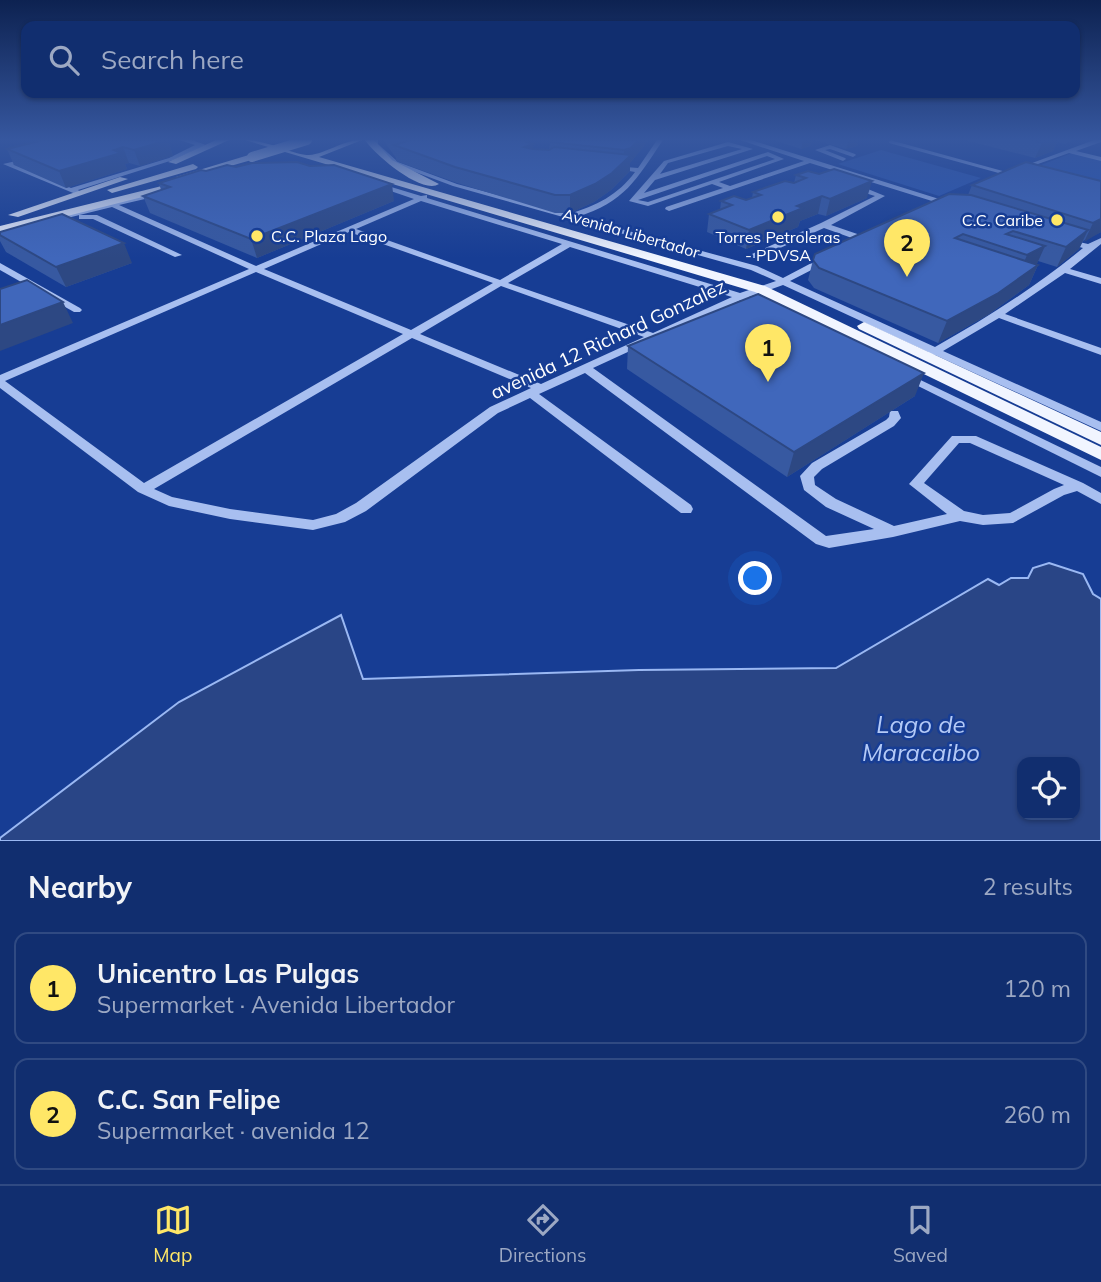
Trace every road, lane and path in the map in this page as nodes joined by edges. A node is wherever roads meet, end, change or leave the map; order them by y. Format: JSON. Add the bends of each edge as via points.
{"nodes":[{"id":1,"x":44,"y":179,"type":"edge"},
{"id":2,"x":115,"y":179,"type":"edge"},
{"id":3,"x":149,"y":179,"type":"edge"},
{"id":4,"x":176,"y":179,"type":"edge"},
{"id":5,"x":211,"y":179,"type":"edge"},
{"id":6,"x":351,"y":179,"type":"edge"},
{"id":7,"x":390,"y":179,"type":"edge"},
{"id":8,"x":413,"y":179,"type":"edge"},
{"id":9,"x":437,"y":179,"type":"edge"},
{"id":10,"x":633,"y":179,"type":"edge"},
{"id":11,"x":651,"y":179,"type":"edge"},
{"id":12,"x":693,"y":179,"type":"edge"},
{"id":13,"x":720,"y":179,"type":"edge"},
{"id":14,"x":756,"y":179,"type":"edge"},
{"id":15,"x":869,"y":179,"type":"edge"},
{"id":16,"x":997,"y":179,"type":"edge"},
{"id":17,"x":712,"y":182,"type":"junction"},
{"id":18,"x":991,"y":182,"type":"edge"},
{"id":19,"x":190,"y":186,"type":"edge"},
{"id":20,"x":851,"y":186,"type":"edge"},
{"id":21,"x":730,"y":188,"type":"junction"},
{"id":22,"x":74,"y":191,"type":"junction"},
{"id":23,"x":432,"y":193,"type":"junction"},
{"id":24,"x":634,"y":199,"type":"junction"},
{"id":25,"x":946,"y":203,"type":"junction"},
{"id":26,"x":957,"y":203,"type":"edge"},
{"id":27,"x":113,"y":205,"type":"junction"},
{"id":28,"x":669,"y":209,"type":"dead end"},
{"id":29,"x":932,"y":209,"type":"edge"},
{"id":30,"x":40,"y":219,"type":"junction"},
{"id":31,"x":563,"y":219,"type":"junction"},
{"id":32,"x":0,"y":222,"type":"edge"},
{"id":33,"x":824,"y":225,"type":"junction"},
{"id":34,"x":347,"y":229,"type":"junction"},
{"id":35,"x":0,"y":234,"type":"edge"},
{"id":36,"x":877,"y":235,"type":"edge"},
{"id":37,"x":1049,"y":235,"type":"edge"},
{"id":38,"x":866,"y":240,"type":"junction"},
{"id":39,"x":1101,"y":240,"type":"edge"},
{"id":40,"x":570,"y":243,"type":"junction"},
{"id":41,"x":855,"y":245,"type":"edge"},
{"id":42,"x":1088,"y":247,"type":"junction"},
{"id":43,"x":178,"y":255,"type":"dead end"},
{"id":44,"x":834,"y":255,"type":"edge"},
{"id":45,"x":755,"y":256,"type":"dead end"},
{"id":46,"x":0,"y":266,"type":"edge"},
{"id":47,"x":254,"y":268,"type":"junction"},
{"id":48,"x":1063,"y":270,"type":"junction"},
{"id":49,"x":1101,"y":281,"type":"edge"},
{"id":50,"x":779,"y":282,"type":"junction"},
{"id":51,"x":500,"y":283,"type":"junction"},
{"id":52,"x":742,"y":296,"type":"junction"},
{"id":53,"x":757,"y":296,"type":"junction"},
{"id":54,"x":77,"y":310,"type":"dead end"},
{"id":55,"x":999,"y":315,"type":"junction"},
{"id":56,"x":415,"y":335,"type":"junction"},
{"id":57,"x":654,"y":337,"type":"junction"},
{"id":58,"x":1101,"y":352,"type":"edge"},
{"id":59,"x":931,"y":353,"type":"junction"},
{"id":60,"x":888,"y":367,"type":"edge"},
{"id":61,"x":587,"y":369,"type":"junction"},
{"id":62,"x":0,"y":381,"type":"edge"},
{"id":63,"x":536,"y":390,"type":"junction"},
{"id":64,"x":894,"y":414,"type":"dead end"},
{"id":65,"x":1101,"y":427,"type":"edge"},
{"id":66,"x":1101,"y":439,"type":"edge"},
{"id":67,"x":1101,"y":454,"type":"edge"},
{"id":68,"x":1101,"y":472,"type":"edge"},
{"id":69,"x":1077,"y":486,"type":"junction"},
{"id":70,"x":143,"y":489,"type":"junction"},
{"id":71,"x":1101,"y":499,"type":"edge"},
{"id":72,"x":686,"y":509,"type":"dead end"},
{"id":73,"x":960,"y":516,"type":"junction"},
{"id":74,"x":893,"y":532,"type":"junction"}],
"edges":[{"from":1,"to":22,"type":"street"},
{"from":2,"to":22,"type":"main road"},
{"from":3,"to":32,"type":"main road"},
{"from":4,"to":30,"type":"main road","bridge":true},
{"from":5,"to":30,"type":"main road"},
{"from":6,"to":23,"type":"street"},
{"from":7,"to":23,"type":"main road","name":"Avenida Libertador"},
{"from":8,"to":23,"type":"main road"},
{"from":9,"to":31,"type":"street"},
{"from":10,"to":31,"type":"street","via":[[611,202]]},
{"from":11,"to":24,"type":"street"},
{"from":12,"to":24,"type":"street"},
{"from":13,"to":17,"type":"street"},
{"from":14,"to":21,"type":"street"},
{"from":15,"to":25,"type":"street"},
{"from":16,"to":18,"type":"street"},
{"from":17,"to":21,"type":"street"},
{"from":17,"to":24,"type":"street","via":[[648,204]]},
{"from":19,"to":27,"type":"street"},
{"from":20,"to":33,"type":"street","via":[[881,197]]},
{"from":21,"to":28,"type":"street"},
{"from":22,"to":32,"type":"main road"},
{"from":23,"to":31,"type":"main road","name":"Avenida Libertador"},
{"from":23,"to":34,"type":"street"},
{"from":23,"to":40,"type":"street"},
{"from":23,"to":53,"type":"main road","name":"Avenida Libertador"},
{"from":25,"to":26,"type":"street"},
{"from":25,"to":29,"type":"street"},
{"from":27,"to":35,"type":"street"},
{"from":27,"to":47,"type":"street"},
{"from":30,"to":35,"type":"main road"},
{"from":31,"to":50,"type":"main road","name":"Avenida Libertador"},
{"from":33,"to":38,"type":"street"},
{"from":33,"to":45,"type":"street"},
{"from":34,"to":47,"type":"street"},
{"from":34,"to":51,"type":"street"},
{"from":35,"to":43,"type":"street","via":[[94,217]]},
{"from":36,"to":38,"type":"street"},
{"from":37,"to":42,"type":"street"},
{"from":38,"to":41,"type":"street"},
{"from":39,"to":42,"type":"street"},
{"from":40,"to":51,"type":"street"},
{"from":40,"to":52,"type":"street"},
{"from":42,"to":48,"type":"street"},
{"from":44,"to":50,"type":"street"},
{"from":46,"to":54,"type":"street"},
{"from":47,"to":56,"type":"street"},
{"from":47,"to":62,"type":"street"},
{"from":48,"to":49,"type":"street"},
{"from":48,"to":55,"type":"street"},
{"from":50,"to":53,"type":"street"},
{"from":50,"to":59,"type":"main road","name":"Avenida Libertador"},
{"from":51,"to":56,"type":"street"},
{"from":51,"to":57,"type":"street"},
{"from":52,"to":53,"type":"street"},
{"from":52,"to":57,"type":"street","name":"avenida 12 Richard Gonzalez"},
{"from":53,"to":67,"type":"main road","name":"Avenida Libertador"},
{"from":55,"to":58,"type":"street"},
{"from":55,"to":59,"type":"street"},
{"from":56,"to":63,"type":"street"},
{"from":56,"to":70,"type":"street"},
{"from":57,"to":61,"type":"street","name":"avenida 12 Richard Gonzalez"},
{"from":59,"to":65,"type":"street"},
{"from":59,"to":66,"type":"main road","name":"Avenida Libertador"},
{"from":60,"to":68,"type":"street"},
{"from":61,"to":63,"type":"street","name":"avenida 12 Richard Gonzalez"},
{"from":61,"to":74,"type":"street","via":[[821,540],[837,542]]},
{"from":62,"to":70,"type":"street"},
{"from":63,"to":70,"type":"street","name":"avenida 12 Richard Gonzalez","via":[[494,410],[361,507],[313,525],[169,502]]},
{"from":63,"to":72,"type":"street"},
{"from":64,"to":74,"type":"street","via":[[890,423],[807,476],[809,487],[831,503]]},
{"from":69,"to":71,"type":"street"},
{"from":69,"to":73,"type":"street","via":[[1013,519]]},
{"from":69,"to":73,"type":"street","via":[[972,439],[956,439],[916,484]]},
{"from":73,"to":74,"type":"street"}]}
